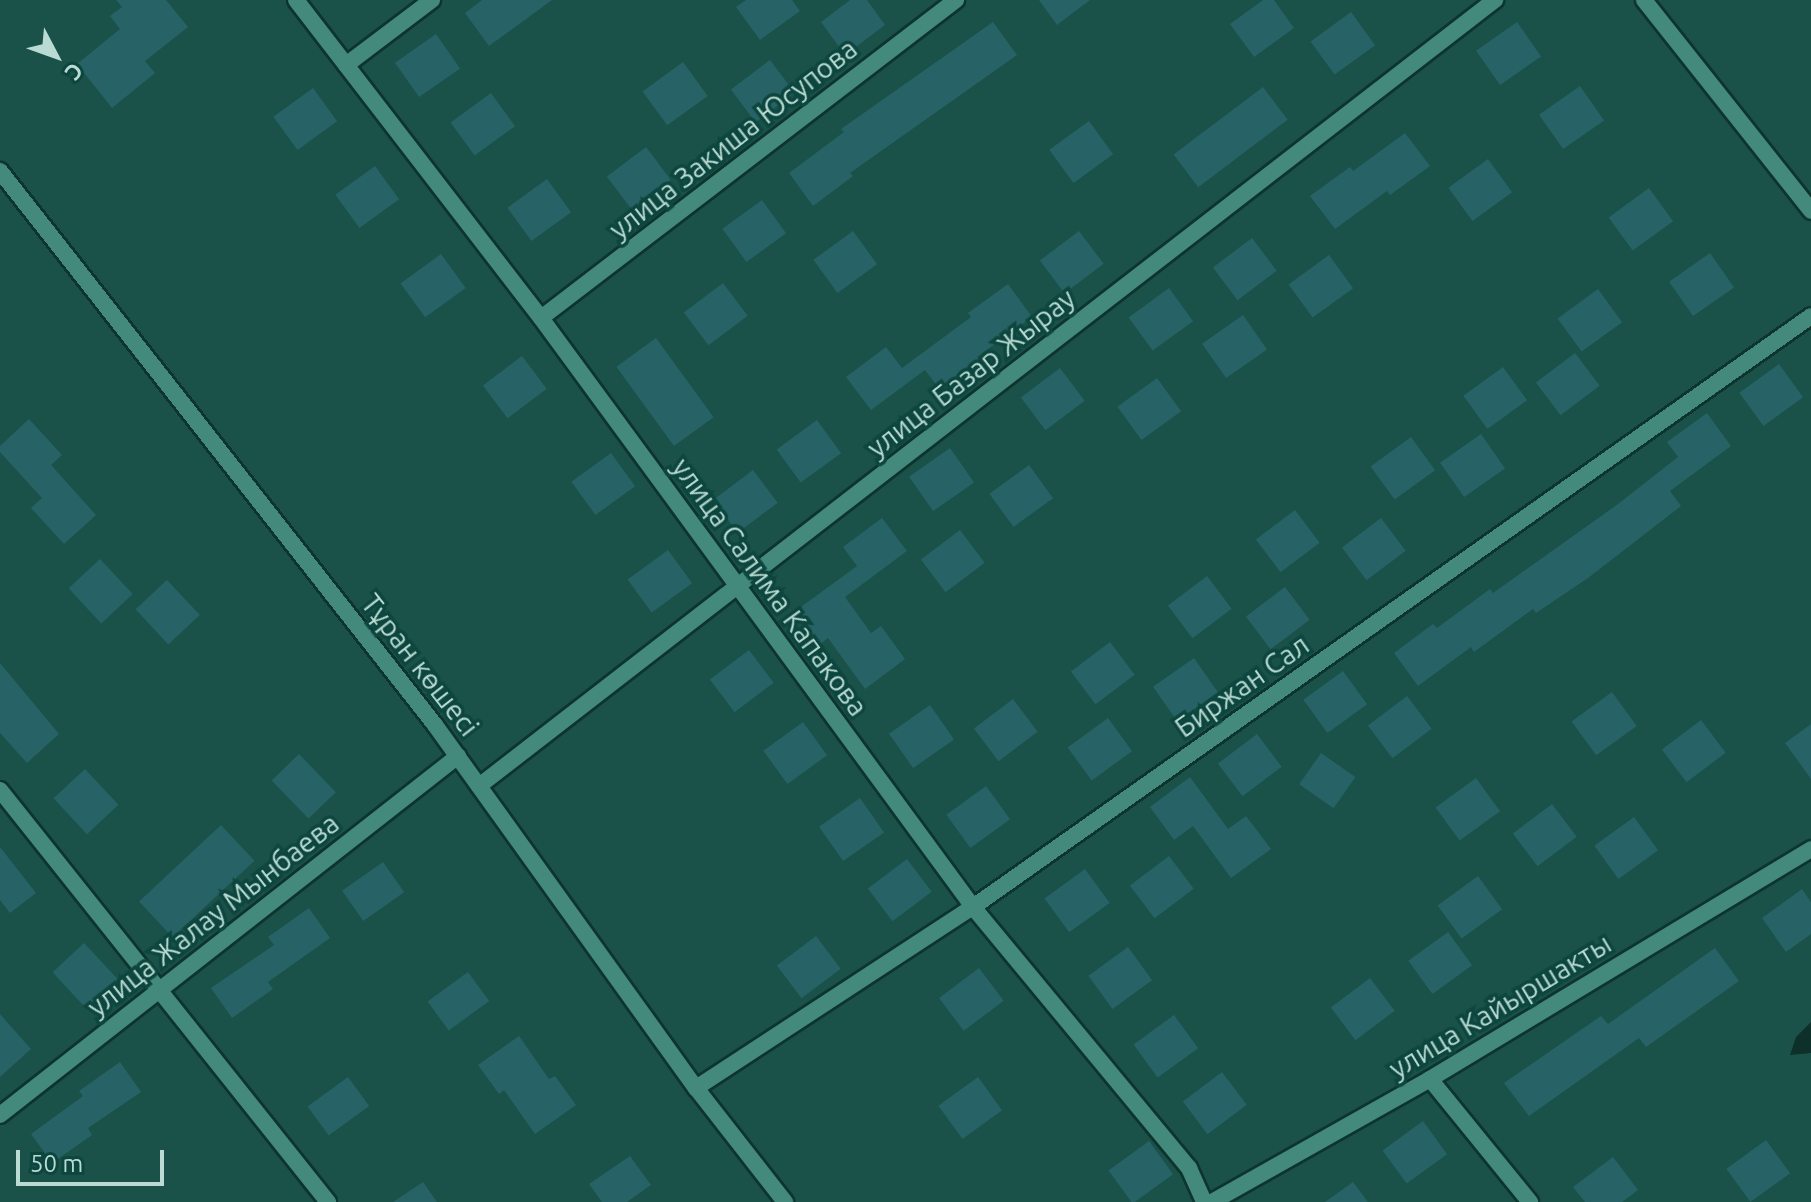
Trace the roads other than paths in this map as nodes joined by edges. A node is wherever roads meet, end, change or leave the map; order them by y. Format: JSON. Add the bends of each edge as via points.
{"nodes":[{"id":1,"x":296,"y":0,"type":"edge"},
{"id":2,"x":432,"y":0,"type":"edge"},
{"id":3,"x":956,"y":0,"type":"edge"},
{"id":4,"x":1495,"y":0,"type":"edge"},
{"id":5,"x":1644,"y":0,"type":"edge"},
{"id":6,"x":346,"y":65,"type":"junction"},
{"id":7,"x":0,"y":171,"type":"edge"},
{"id":8,"x":1811,"y":211,"type":"edge"},
{"id":9,"x":1811,"y":316,"type":"edge"},
{"id":10,"x":541,"y":318,"type":"junction"},
{"id":11,"x":738,"y":586,"type":"junction"},
{"id":12,"x":458,"y":756,"type":"junction"},
{"id":13,"x":479,"y":786,"type":"junction"},
{"id":14,"x":0,"y":790,"type":"edge"},
{"id":15,"x":1811,"y":849,"type":"edge"},
{"id":16,"x":973,"y":907,"type":"junction"},
{"id":17,"x":157,"y":990,"type":"junction"},
{"id":18,"x":1430,"y":1079,"type":"junction"},
{"id":19,"x":696,"y":1088,"type":"junction"},
{"id":20,"x":0,"y":1115,"type":"edge"},
{"id":21,"x":328,"y":1202,"type":"edge"},
{"id":22,"x":785,"y":1202,"type":"edge"},
{"id":23,"x":1204,"y":1202,"type":"edge"},
{"id":24,"x":1212,"y":1202,"type":"edge"},
{"id":25,"x":1530,"y":1202,"type":"edge"}],
"edges":[{"from":1,"to":6,"type":"street","name":"улица Салима Капакова"},
{"from":2,"to":6,"type":"street"},
{"from":3,"to":10,"type":"street","name":"улица Закиша Юсупова"},
{"from":4,"to":11,"type":"street","name":"улица Базар Жырау"},
{"from":5,"to":8,"type":"street"},
{"from":6,"to":10,"type":"street","name":"улица Салима Капакова"},
{"from":7,"to":12,"type":"street","name":"Тұран көшесі"},
{"from":9,"to":16,"type":"street","name":"Биржан Сал"},
{"from":10,"to":11,"type":"street","name":"улица Салима Капакова"},
{"from":11,"to":13,"type":"street","name":"улица Базар Жырау"},
{"from":11,"to":16,"type":"street","name":"улица Салима Капакова"},
{"from":12,"to":13,"type":"street","name":"Тұран көшесі"},
{"from":12,"to":17,"type":"street","name":"улица Жалау Мынбаева"},
{"from":13,"to":19,"type":"street","name":"Тұран көшесі"},
{"from":14,"to":17,"type":"street"},
{"from":15,"to":18,"type":"street","name":"улица Кайыршакты"},
{"from":16,"to":19,"type":"street","name":"Биржан Сал"},
{"from":16,"to":23,"type":"street","name":"улица Салима Капакова","via":[[1189,1168]]},
{"from":17,"to":20,"type":"street","name":"улица Жалау Мынбаева"},
{"from":17,"to":21,"type":"street"},
{"from":18,"to":24,"type":"street","name":"улица Кайыршакты"},
{"from":18,"to":25,"type":"street"},
{"from":19,"to":22,"type":"street","name":"Тұран көшесі"}]}
